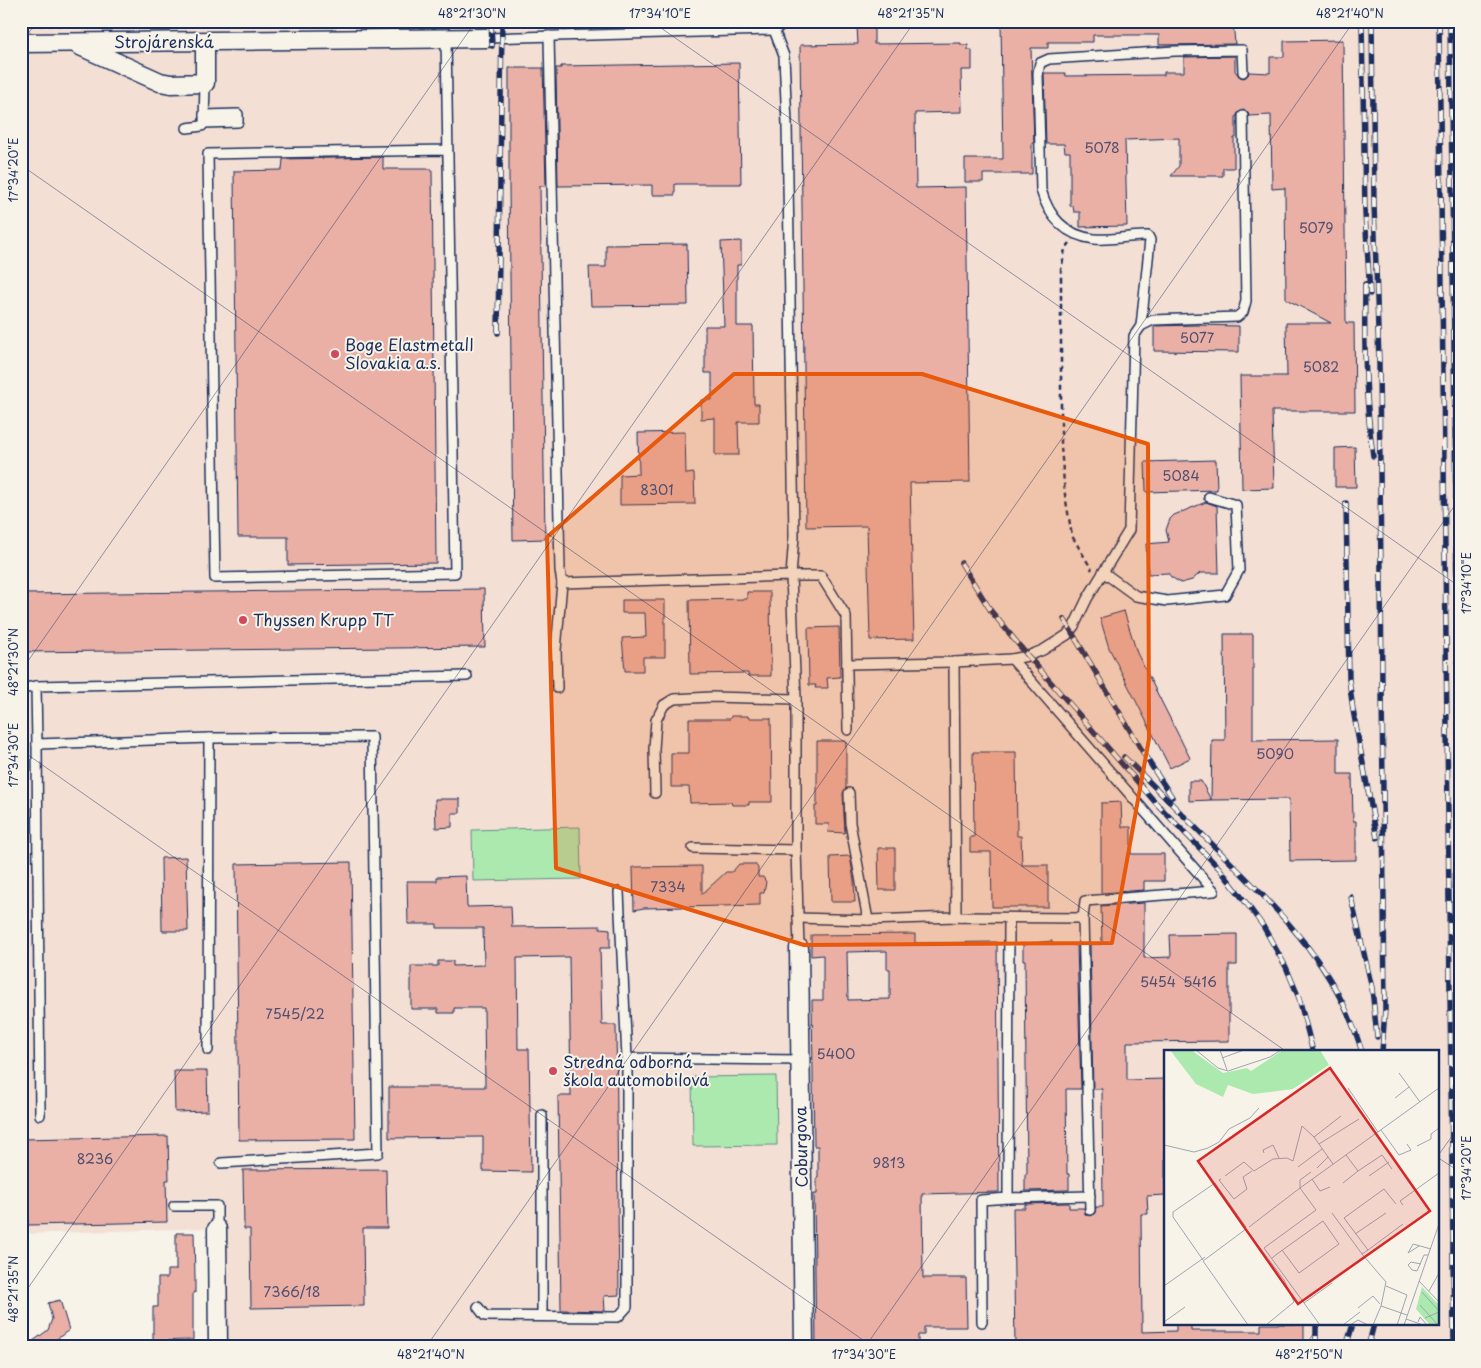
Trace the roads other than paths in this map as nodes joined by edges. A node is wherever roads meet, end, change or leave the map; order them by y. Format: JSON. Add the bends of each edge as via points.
{"nodes":[{"id":1,"x":784,"y":21,"type":"edge"},
{"id":2,"x":774,"y":30,"type":"junction"},
{"id":3,"x":549,"y":36,"type":"junction"},
{"id":4,"x":446,"y":38,"type":"junction"},
{"id":5,"x":487,"y":38,"type":"joint"},
{"id":6,"x":71,"y":42,"type":"junction"},
{"id":7,"x":205,"y":42,"type":"junction"},
{"id":8,"x":21,"y":43,"type":"edge"},
{"id":9,"x":1243,"y":72,"type":"dead end"},
{"id":10,"x":205,"y":83,"type":"junction"},
{"id":11,"x":1243,"y":116,"type":"dead end"},
{"id":12,"x":187,"y":128,"type":"dead end"},
{"id":13,"x":448,"y":150,"type":"junction"},
{"id":14,"x":1142,"y":326,"type":"junction"},
{"id":15,"x":1209,"y":497,"type":"dead end"},
{"id":16,"x":1101,"y":575,"type":"junction"},
{"id":17,"x":791,"y":576,"type":"junction"},
{"id":18,"x":562,"y":583,"type":"junction"},
{"id":19,"x":1012,"y":659,"type":"junction"},
{"id":20,"x":954,"y":662,"type":"junction"},
{"id":21,"x":848,"y":664,"type":"junction"},
{"id":22,"x":468,"y":676,"type":"dead end"},
{"id":23,"x":36,"y":686,"type":"junction"},
{"id":24,"x":557,"y":688,"type":"dead end"},
{"id":25,"x":21,"y":689,"type":"edge"},
{"id":26,"x":796,"y":699,"type":"junction"},
{"id":27,"x":848,"y":730,"type":"dead end"},
{"id":28,"x":209,"y":738,"type":"junction"},
{"id":29,"x":37,"y":744,"type":"junction"},
{"id":30,"x":655,"y":793,"type":"dead end"},
{"id":31,"x":849,"y":793,"type":"dead end"},
{"id":32,"x":693,"y":848,"type":"dead end"},
{"id":33,"x":796,"y":850,"type":"junction"},
{"id":34,"x":619,"y":892,"type":"dead end"},
{"id":35,"x":956,"y":917,"type":"junction"},
{"id":36,"x":798,"y":918,"type":"junction"},
{"id":37,"x":1009,"y":918,"type":"junction"},
{"id":38,"x":1083,"y":918,"type":"junction"},
{"id":39,"x":868,"y":920,"type":"junction"},
{"id":40,"x":799,"y":948,"type":"joint"},
{"id":41,"x":208,"y":1050,"type":"dead end"},
{"id":42,"x":627,"y":1058,"type":"junction"},
{"id":43,"x":800,"y":1060,"type":"junction"},
{"id":44,"x":40,"y":1115,"type":"dead end"},
{"id":45,"x":542,"y":1116,"type":"dead end"},
{"id":46,"x":222,"y":1163,"type":"dead end"},
{"id":47,"x":1090,"y":1196,"type":"junction"},
{"id":48,"x":1008,"y":1198,"type":"junction"},
{"id":49,"x":174,"y":1206,"type":"dead end"},
{"id":50,"x":1090,"y":1210,"type":"dead end"},
{"id":51,"x":217,"y":1230,"type":"joint"},
{"id":52,"x":478,"y":1307,"type":"dead end"},
{"id":53,"x":542,"y":1316,"type":"junction"},
{"id":54,"x":982,"y":1322,"type":"dead end"},
{"id":55,"x":218,"y":1347,"type":"edge"},
{"id":56,"x":804,"y":1347,"type":"edge"}],
"edges":[{"from":1,"to":2,"type":"lane"},
{"from":2,"to":3,"type":"lane"},
{"from":2,"to":17,"type":"lane","via":[[784,56],[787,124],[794,536]]},
{"from":3,"to":5,"type":"lane"},
{"from":3,"to":18,"type":"lane"},
{"from":4,"to":5,"type":"street","name":"Strojárenská"},
{"from":4,"to":7,"type":"street","name":"Strojárenská"},
{"from":4,"to":13,"type":"lane"},
{"from":6,"to":7,"type":"street","name":"Strojárenská"},
{"from":6,"to":8,"type":"street","name":"Strojárenská"},
{"from":6,"to":10,"type":"street","via":[[160,82]]},
{"from":7,"to":10,"type":"street"},
{"from":9,"to":14,"type":"lane","via":[[1242,50],[1049,59],[1040,63],[1041,190],[1045,205],[1064,227],[1094,239],[1148,236]]},
{"from":10,"to":12,"type":"lane","via":[[202,126]]},
{"from":11,"to":14,"type":"lane","via":[[1246,301],[1243,312],[1237,318],[1153,320]]},
{"from":13,"to":13,"type":"lane","via":[[208,154],[215,578],[455,574]]},
{"from":14,"to":16,"type":"lane","via":[[1134,336],[1129,530]]},
{"from":15,"to":16,"type":"lane","via":[[1236,505],[1239,570],[1225,595],[1166,601],[1136,596]]},
{"from":16,"to":19,"type":"lane","via":[[1067,635],[1043,650]]},
{"from":17,"to":18,"type":"lane"},
{"from":17,"to":21,"type":"lane","via":[[821,576],[846,616]]},
{"from":17,"to":26,"type":"lane"},
{"from":18,"to":24,"type":"lane","via":[[556,650]]},
{"from":19,"to":20,"type":"lane"},
{"from":19,"to":38,"type":"lane","via":[[1214,891],[1084,901]]},
{"from":20,"to":21,"type":"lane"},
{"from":20,"to":35,"type":"lane"},
{"from":21,"to":27,"type":"lane"},
{"from":22,"to":23,"type":"lane"},
{"from":23,"to":25,"type":"lane"},
{"from":23,"to":29,"type":"lane"},
{"from":26,"to":30,"type":"lane","via":[[711,697],[674,699],[664,705],[656,720]]},
{"from":26,"to":33,"type":"lane"},
{"from":28,"to":29,"type":"lane"},
{"from":28,"to":41,"type":"lane"},
{"from":28,"to":46,"type":"lane","via":[[372,737],[378,1153]]},
{"from":29,"to":44,"type":"lane"},
{"from":31,"to":39,"type":"lane","via":[[850,823]]},
{"from":32,"to":33,"type":"lane"},
{"from":33,"to":36,"type":"lane"},
{"from":34,"to":42,"type":"lane"},
{"from":35,"to":37,"type":"lane"},
{"from":35,"to":39,"type":"lane"},
{"from":36,"to":39,"type":"lane"},
{"from":36,"to":40,"type":"lane"},
{"from":37,"to":38,"type":"lane"},
{"from":37,"to":48,"type":"lane"},
{"from":38,"to":47,"type":"lane"},
{"from":40,"to":43,"type":"street","name":"Coburgova"},
{"from":42,"to":43,"type":"lane"},
{"from":42,"to":53,"type":"lane","via":[[627,1307],[618,1317]]},
{"from":43,"to":56,"type":"street","name":"Coburgova"},
{"from":45,"to":53,"type":"lane"},
{"from":47,"to":48,"type":"lane"},
{"from":47,"to":50,"type":"lane"},
{"from":48,"to":54,"type":"lane","via":[[981,1200]]},
{"from":49,"to":51,"type":"lane","via":[[217,1206]]},
{"from":51,"to":55,"type":"street"},
{"from":52,"to":53,"type":"lane","via":[[485,1316]]}]}
